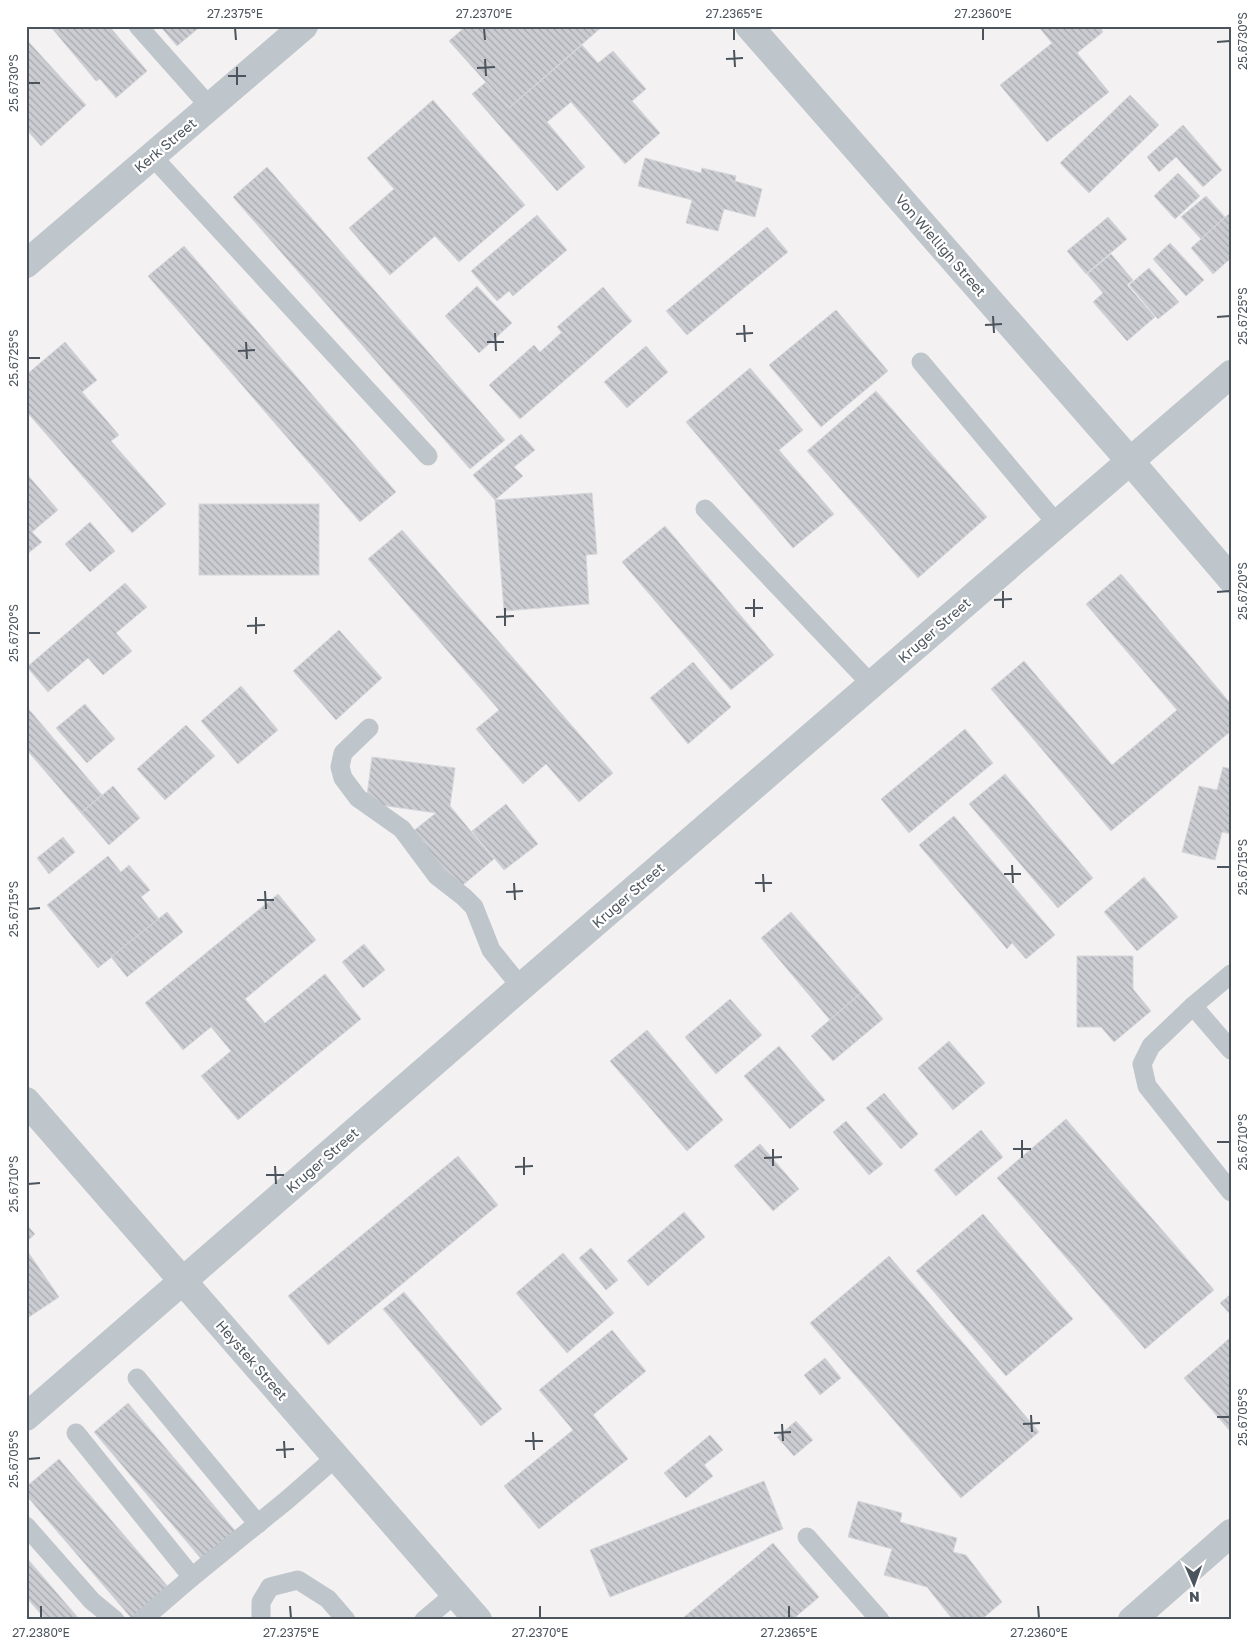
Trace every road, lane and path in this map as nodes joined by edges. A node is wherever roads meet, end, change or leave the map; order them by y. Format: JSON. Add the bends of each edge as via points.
{"nodes":[{"id":1,"x":138,"y":26,"type":"edge"},
{"id":2,"x":304,"y":26,"type":"edge"},
{"id":3,"x":749,"y":26,"type":"edge"},
{"id":4,"x":210,"y":107,"type":"junction"},
{"id":5,"x":152,"y":156,"type":"junction"},
{"id":6,"x":26,"y":264,"type":"edge"},
{"id":7,"x":921,"y":362,"type":"dead end"},
{"id":8,"x":1231,"y":374,"type":"edge"},
{"id":9,"x":428,"y":456,"type":"dead end"},
{"id":10,"x":1130,"y":461,"type":"junction"},
{"id":11,"x":705,"y":508,"type":"dead end"},
{"id":12,"x":1057,"y":524,"type":"junction"},
{"id":13,"x":1231,"y":579,"type":"edge"},
{"id":14,"x":871,"y":684,"type":"junction"},
{"id":15,"x":369,"y":728,"type":"dead end"},
{"id":16,"x":1231,"y":974,"type":"edge"},
{"id":17,"x":521,"y":987,"type":"junction"},
{"id":18,"x":1193,"y":1006,"type":"junction"},
{"id":19,"x":1231,"y":1050,"type":"edge"},
{"id":20,"x":26,"y":1101,"type":"edge"},
{"id":21,"x":1231,"y":1192,"type":"edge"},
{"id":22,"x":182,"y":1280,"type":"junction"},
{"id":23,"x":137,"y":1378,"type":"dead end"},
{"id":24,"x":26,"y":1417,"type":"edge"},
{"id":25,"x":76,"y":1433,"type":"dead end"},
{"id":26,"x":336,"y":1457,"type":"junction"},
{"id":27,"x":258,"y":1524,"type":"junction"},
{"id":28,"x":26,"y":1526,"type":"edge"},
{"id":29,"x":1231,"y":1533,"type":"edge"},
{"id":30,"x":807,"y":1537,"type":"dead end"},
{"id":31,"x":192,"y":1577,"type":"junction"},
{"id":32,"x":455,"y":1594,"type":"junction"},
{"id":33,"x":115,"y":1620,"type":"edge"},
{"id":34,"x":142,"y":1620,"type":"edge"},
{"id":35,"x":261,"y":1620,"type":"edge"},
{"id":36,"x":346,"y":1620,"type":"edge"},
{"id":37,"x":424,"y":1620,"type":"edge"},
{"id":38,"x":478,"y":1620,"type":"edge"},
{"id":39,"x":880,"y":1620,"type":"edge"},
{"id":40,"x":1132,"y":1620,"type":"edge"}],
"edges":[{"from":1,"to":4,"type":"lane"},
{"from":2,"to":4,"type":"street","name":"Kerk Street"},
{"from":3,"to":10,"type":"street","name":"Von Wielligh Street"},
{"from":4,"to":5,"type":"street","name":"Kerk Street"},
{"from":5,"to":6,"type":"street","name":"Kerk Street"},
{"from":5,"to":9,"type":"lane"},
{"from":7,"to":12,"type":"lane"},
{"from":8,"to":10,"type":"street","name":"Kruger Street"},
{"from":10,"to":12,"type":"street","name":"Kruger Street"},
{"from":10,"to":13,"type":"street","name":"Von Wielligh Street"},
{"from":11,"to":14,"type":"lane"},
{"from":12,"to":14,"type":"street","name":"Kruger Street"},
{"from":14,"to":17,"type":"street","name":"Kruger Street"},
{"from":15,"to":17,"type":"lane","via":[[343,753],[340,767],[343,778],[358,798],[402,829],[437,876],[474,907],[491,950]]},
{"from":16,"to":18,"type":"lane"},
{"from":17,"to":22,"type":"street","name":"Kruger Street"},
{"from":18,"to":19,"type":"lane"},
{"from":18,"to":21,"type":"lane","via":[[1151,1046],[1142,1064],[1146,1086]]},
{"from":20,"to":22,"type":"street","name":"Heystek Street"},
{"from":22,"to":24,"type":"street","name":"Kruger Street"},
{"from":22,"to":26,"type":"street","name":"Heystek Street"},
{"from":23,"to":27,"type":"lane"},
{"from":25,"to":31,"type":"lane"},
{"from":26,"to":27,"type":"lane"},
{"from":26,"to":32,"type":"street","name":"Heystek Street"},
{"from":27,"to":31,"type":"lane"},
{"from":28,"to":33,"type":"lane","via":[[92,1601]]},
{"from":29,"to":40,"type":"street"},
{"from":30,"to":39,"type":"lane"},
{"from":31,"to":34,"type":"lane"},
{"from":32,"to":37,"type":"lane"},
{"from":32,"to":38,"type":"street","name":"Heystek Street"},
{"from":35,"to":36,"type":"lane","via":[[261,1602],[270,1587],[298,1580],[328,1599]]}]}
